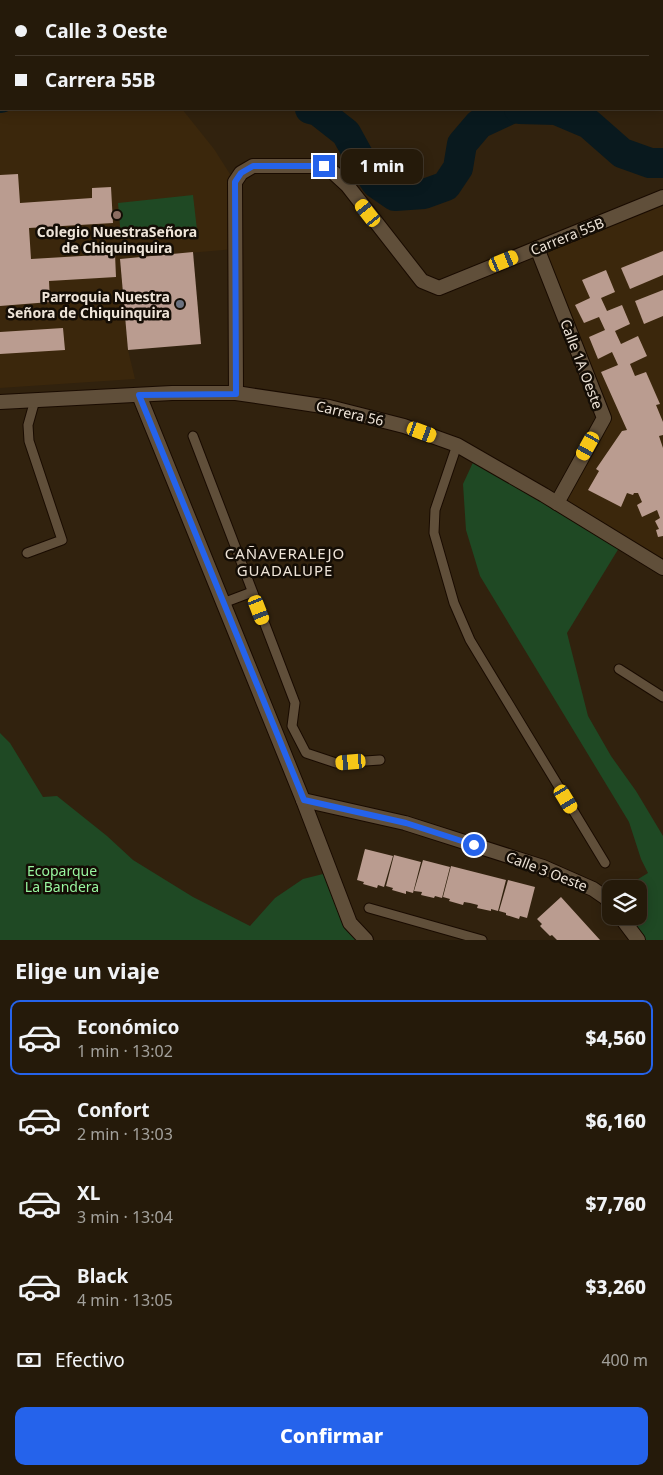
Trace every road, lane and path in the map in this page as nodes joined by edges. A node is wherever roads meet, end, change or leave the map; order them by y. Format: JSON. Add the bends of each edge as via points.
{"nodes":[{"id":1,"x":663,"y":197,"type":"edge"},
{"id":2,"x":537,"y":248,"type":"junction"},
{"id":3,"x":236,"y":394,"type":"junction"},
{"id":4,"x":139,"y":395,"type":"junction"},
{"id":5,"x":34,"y":400,"type":"junction"},
{"id":6,"x":0,"y":402,"type":"edge"},
{"id":7,"x":193,"y":436,"type":"dead end"},
{"id":8,"x":457,"y":445,"type":"junction"},
{"id":9,"x":557,"y":503,"type":"junction"},
{"id":10,"x":26,"y":553,"type":"dead end"},
{"id":11,"x":663,"y":568,"type":"edge"},
{"id":12,"x":252,"y":592,"type":"junction"},
{"id":13,"x":224,"y":603,"type":"junction"},
{"id":14,"x":619,"y":669,"type":"dead end"},
{"id":15,"x":663,"y":698,"type":"edge"},
{"id":16,"x":380,"y":760,"type":"dead end"},
{"id":17,"x":304,"y":800,"type":"junction"},
{"id":18,"x":605,"y":863,"type":"dead end"},
{"id":19,"x":602,"y":895,"type":"edge"},
{"id":20,"x":369,"y":908,"type":"dead end"},
{"id":21,"x":627,"y":925,"type":"edge"},
{"id":22,"x":366,"y":940,"type":"edge"},
{"id":23,"x":482,"y":940,"type":"edge"},
{"id":24,"x":638,"y":940,"type":"edge"}],
"edges":[{"from":1,"to":2,"type":"street","name":"Carrera 55B"},
{"from":2,"to":3,"type":"street","name":"Carrera 55B","via":[[438,288],[422,281],[347,185],[324,166],[253,166],[241,173],[235,182]]},
{"from":2,"to":9,"type":"street","name":"Calle 1A Oeste","via":[[604,418]]},
{"from":3,"to":4,"type":"street","name":"Carrera 56"},
{"from":3,"to":8,"type":"street","name":"Carrera 56","via":[[329,407],[404,426]]},
{"from":4,"to":5,"type":"street","name":"Carrera 56"},
{"from":4,"to":13,"type":"street"},
{"from":5,"to":6,"type":"street","name":"Carrera 56"},
{"from":5,"to":10,"type":"lane","via":[[28,425],[29,442],[62,540]]},
{"from":7,"to":12,"type":"lane"},
{"from":8,"to":9,"type":"street","name":"Carrera 56"},
{"from":8,"to":18,"type":"lane","via":[[435,510],[434,533],[454,603],[470,640]]},
{"from":9,"to":11,"type":"street","name":"Carrera 56"},
{"from":12,"to":13,"type":"lane"},
{"from":12,"to":16,"type":"lane","via":[[295,703],[292,726],[306,753],[336,763]]},
{"from":13,"to":17,"type":"street"},
{"from":14,"to":15,"type":"lane"},
{"from":17,"to":19,"type":"street","name":"Calle 3 Oeste","via":[[406,823],[543,867]]},
{"from":17,"to":22,"type":"street","via":[[350,923]]},
{"from":20,"to":23,"type":"lane"},
{"from":21,"to":24,"type":"street"}]}
